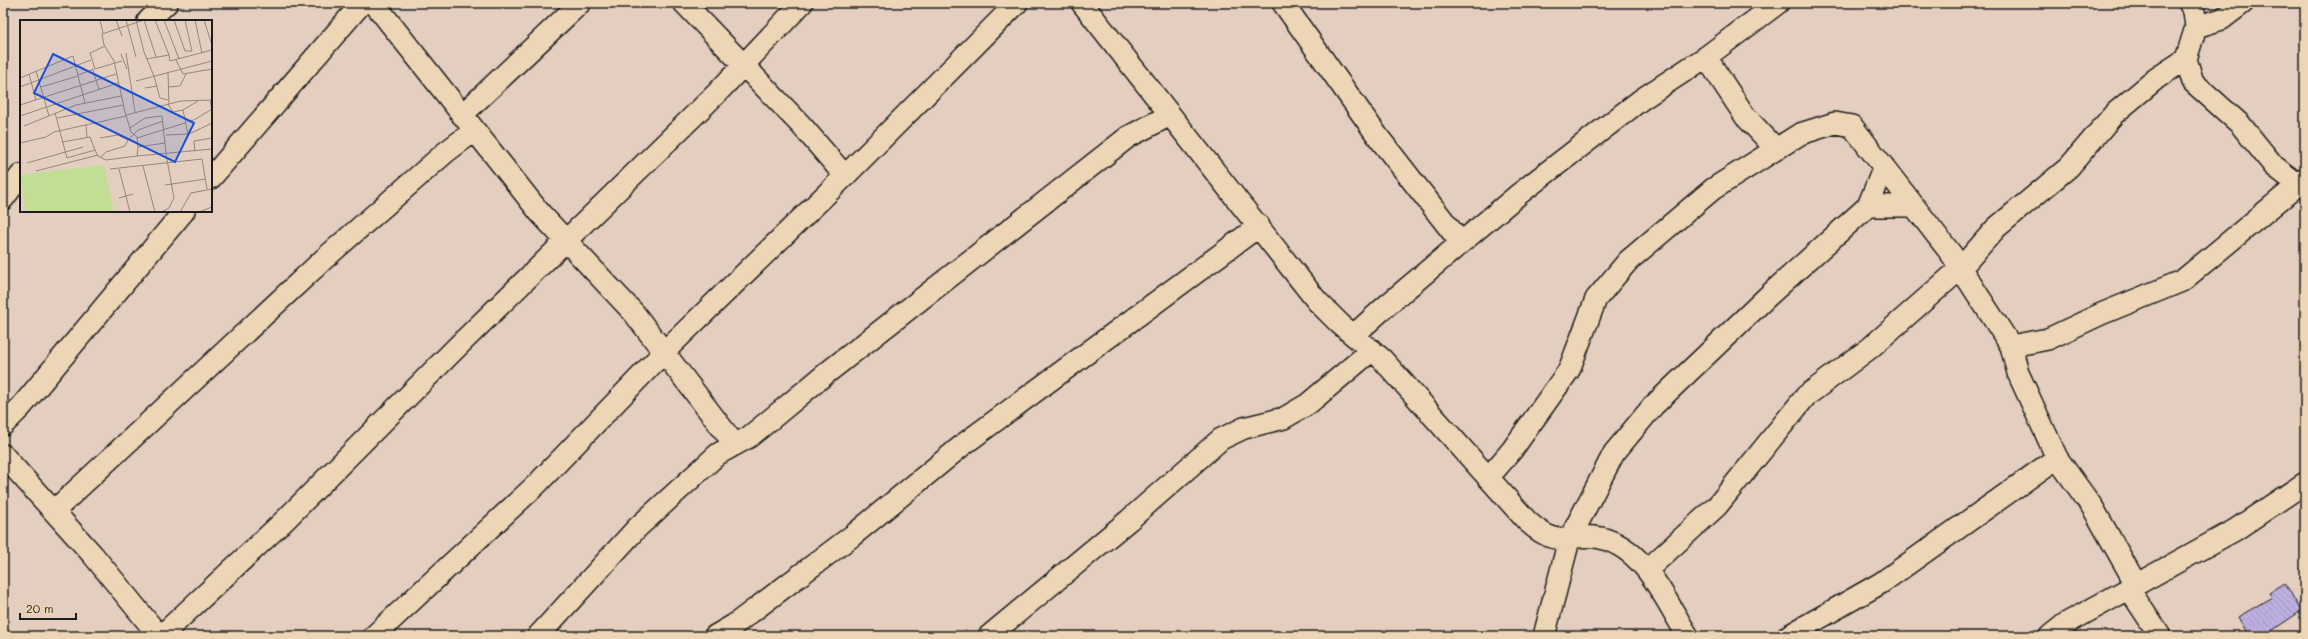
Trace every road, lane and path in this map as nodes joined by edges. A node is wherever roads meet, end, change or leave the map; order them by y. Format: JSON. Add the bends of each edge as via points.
{"nodes":[{"id":1,"x":167,"y":3,"type":"edge"},
{"id":2,"x":362,"y":3,"type":"edge"},
{"id":3,"x":374,"y":3,"type":"edge"},
{"id":4,"x":580,"y":3,"type":"edge"},
{"id":5,"x":684,"y":3,"type":"edge"},
{"id":6,"x":802,"y":3,"type":"edge"},
{"id":7,"x":1016,"y":3,"type":"edge"},
{"id":8,"x":1082,"y":3,"type":"edge"},
{"id":9,"x":1283,"y":3,"type":"edge"},
{"id":10,"x":1778,"y":3,"type":"edge"},
{"id":11,"x":2189,"y":3,"type":"edge"},
{"id":12,"x":2243,"y":3,"type":"edge"},
{"id":13,"x":149,"y":20,"type":"edge"},
{"id":14,"x":2196,"y":26,"type":"junction"},
{"id":15,"x":1706,"y":57,"type":"junction"},
{"id":16,"x":2186,"y":59,"type":"junction"},
{"id":17,"x":744,"y":65,"type":"junction"},
{"id":18,"x":1170,"y":115,"type":"junction"},
{"id":19,"x":468,"y":123,"type":"junction"},
{"id":20,"x":1776,"y":149,"type":"junction"},
{"id":21,"x":1884,"y":167,"type":"junction"},
{"id":22,"x":20,"y":176,"type":"edge"},
{"id":23,"x":845,"y":176,"type":"junction"},
{"id":24,"x":212,"y":177,"type":"edge"},
{"id":25,"x":2302,"y":182,"type":"edge"},
{"id":26,"x":3,"y":199,"type":"edge"},
{"id":27,"x":1868,"y":206,"type":"junction"},
{"id":28,"x":1914,"y":206,"type":"junction"},
{"id":29,"x":183,"y":212,"type":"edge"},
{"id":30,"x":1259,"y":226,"type":"junction"},
{"id":31,"x":566,"y":241,"type":"junction"},
{"id":32,"x":1461,"y":243,"type":"junction"},
{"id":33,"x":1961,"y":268,"type":"junction"},
{"id":34,"x":1354,"y":335,"type":"junction"},
{"id":35,"x":2012,"y":346,"type":"junction"},
{"id":36,"x":1372,"y":350,"type":"junction"},
{"id":37,"x":664,"y":352,"type":"junction"},
{"id":38,"x":3,"y":425,"type":"edge"},
{"id":39,"x":734,"y":444,"type":"junction"},
{"id":40,"x":3,"y":455,"type":"edge"},
{"id":41,"x":2057,"y":458,"type":"junction"},
{"id":42,"x":1488,"y":478,"type":"junction"},
{"id":43,"x":2305,"y":483,"type":"edge"},
{"id":44,"x":54,"y":511,"type":"junction"},
{"id":45,"x":1569,"y":540,"type":"junction"},
{"id":46,"x":1646,"y":570,"type":"junction"},
{"id":47,"x":2132,"y":586,"type":"junction"},
{"id":48,"x":160,"y":636,"type":"edge"},
{"id":49,"x":374,"y":636,"type":"edge"},
{"id":50,"x":538,"y":636,"type":"edge"},
{"id":51,"x":715,"y":636,"type":"edge"},
{"id":52,"x":989,"y":636,"type":"edge"},
{"id":53,"x":1544,"y":636,"type":"edge"},
{"id":54,"x":1688,"y":636,"type":"edge"},
{"id":55,"x":1788,"y":636,"type":"edge"},
{"id":56,"x":2050,"y":636,"type":"edge"},
{"id":57,"x":2160,"y":636,"type":"edge"}],
"edges":[{"from":1,"to":13,"type":"street"},
{"from":2,"to":24,"type":"street"},
{"from":3,"to":19,"type":"street"},
{"from":4,"to":19,"type":"street"},
{"from":5,"to":17,"type":"street"},
{"from":6,"to":17,"type":"street"},
{"from":7,"to":23,"type":"street"},
{"from":8,"to":18,"type":"street"},
{"from":9,"to":32,"type":"street","via":[[1379,138]]},
{"from":10,"to":15,"type":"street"},
{"from":11,"to":14,"type":"street","via":[[2194,11]]},
{"from":12,"to":14,"type":"street","via":[[2222,19]]},
{"from":14,"to":16,"type":"street"},
{"from":15,"to":20,"type":"street","via":[[1746,116]]},
{"from":15,"to":32,"type":"street","via":[[1642,99],[1519,194]]},
{"from":16,"to":25,"type":"street","via":[[2193,82],[2240,124],[2274,166]]},
{"from":16,"to":33,"type":"street","via":[[2157,78],[2114,114],[2068,167],[1996,228]]},
{"from":17,"to":23,"type":"street"},
{"from":17,"to":31,"type":"street"},
{"from":18,"to":30,"type":"street"},
{"from":18,"to":39,"type":"street","via":[[1128,136],[770,420]]},
{"from":19,"to":31,"type":"street","via":[[540,214]]},
{"from":19,"to":44,"type":"street","via":[[446,152],[324,259]]},
{"from":20,"to":21,"type":"street","via":[[1800,134],[1835,123],[1852,126]]},
{"from":20,"to":42,"type":"street","via":[[1713,189],[1628,261],[1596,299],[1569,370],[1512,450]]},
{"from":21,"to":27,"type":"street"},
{"from":21,"to":28,"type":"street"},
{"from":22,"to":26,"type":"street"},
{"from":23,"to":37,"type":"street"},
{"from":25,"to":35,"type":"street","via":[[2182,281],[2048,339]]},
{"from":27,"to":28,"type":"street"},
{"from":27,"to":45,"type":"street","via":[[1768,296],[1653,406],[1614,453]]},
{"from":28,"to":33,"type":"street"},
{"from":29,"to":38,"type":"street","via":[[21,407]]},
{"from":30,"to":34,"type":"street","via":[[1317,301]]},
{"from":30,"to":51,"type":"street","via":[[964,444],[852,536],[734,625]]},
{"from":31,"to":37,"type":"street","via":[[634,313]]},
{"from":31,"to":48,"type":"street","via":[[285,520]]},
{"from":32,"to":34,"type":"street"},
{"from":33,"to":35,"type":"street"},
{"from":33,"to":46,"type":"street","via":[[1870,348],[1806,396],[1717,506]]},
{"from":34,"to":36,"type":"street"},
{"from":35,"to":41,"type":"street","via":[[2018,373]]},
{"from":36,"to":42,"type":"street"},
{"from":36,"to":52,"type":"street","via":[[1308,404],[1284,418],[1244,428],[1221,439],[1129,520]]},
{"from":37,"to":39,"type":"street"},
{"from":37,"to":49,"type":"street","via":[[537,484]]},
{"from":39,"to":50,"type":"street","via":[[718,454],[637,528]]},
{"from":40,"to":44,"type":"street"},
{"from":41,"to":47,"type":"street","via":[[2094,508]]},
{"from":41,"to":55,"type":"street","via":[[1881,583]]},
{"from":42,"to":45,"type":"street","via":[[1539,531],[1552,538]]},
{"from":43,"to":47,"type":"street","via":[[2235,530]]},
{"from":44,"to":48,"type":"street"},
{"from":45,"to":46,"type":"street","via":[[1601,538],[1620,545],[1640,560]]},
{"from":45,"to":53,"type":"street"},
{"from":46,"to":54,"type":"street"},
{"from":47,"to":56,"type":"street"},
{"from":47,"to":57,"type":"street"}]}
